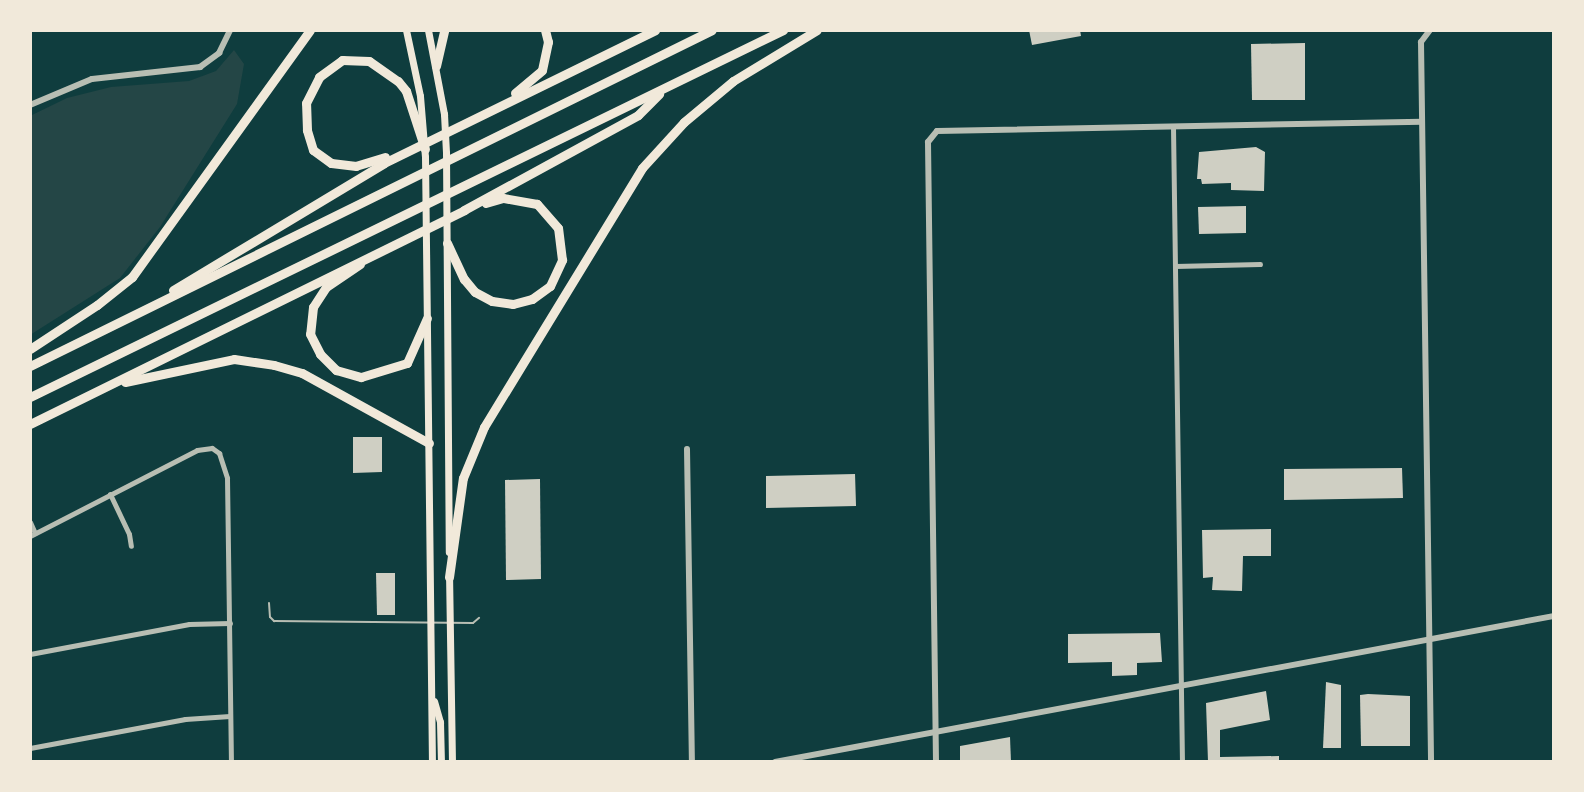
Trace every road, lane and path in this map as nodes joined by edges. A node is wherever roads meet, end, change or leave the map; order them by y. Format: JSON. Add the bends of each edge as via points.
{"nodes":[{"id":1,"x":230,"y":30,"type":"edge"},
{"id":2,"x":310,"y":30,"type":"edge"},
{"id":3,"x":406,"y":30,"type":"edge"},
{"id":4,"x":428,"y":30,"type":"edge"},
{"id":5,"x":444,"y":30,"type":"edge"},
{"id":6,"x":545,"y":30,"type":"edge"},
{"id":7,"x":655,"y":30,"type":"edge"},
{"id":8,"x":712,"y":30,"type":"edge"},
{"id":9,"x":783,"y":30,"type":"edge"},
{"id":10,"x":817,"y":30,"type":"edge"},
{"id":11,"x":1430,"y":30,"type":"edge"},
{"id":12,"x":436,"y":66,"type":"junction"},
{"id":13,"x":668,"y":86,"type":"junction"},
{"id":14,"x":503,"y":103,"type":"junction"},
{"id":15,"x":30,"y":105,"type":"edge"},
{"id":16,"x":1422,"y":122,"type":"junction"},
{"id":17,"x":419,"y":126,"type":"junction"},
{"id":18,"x":1173,"y":127,"type":"junction"},
{"id":19,"x":425,"y":149,"type":"joint"},
{"id":20,"x":412,"y":151,"type":"junction"},
{"id":21,"x":464,"y":210,"type":"junction"},
{"id":22,"x":447,"y":243,"type":"junction"},
{"id":23,"x":381,"y":250,"type":"junction"},
{"id":24,"x":1260,"y":264,"type":"dead end"},
{"id":25,"x":1175,"y":266,"type":"junction"},
{"id":26,"x":427,"y":318,"type":"junction"},
{"id":27,"x":118,"y":322,"type":"junction"},
{"id":28,"x":30,"y":349,"type":"edge"},
{"id":29,"x":30,"y":366,"type":"edge"},
{"id":30,"x":106,"y":387,"type":"junction"},
{"id":31,"x":30,"y":397,"type":"edge"},
{"id":32,"x":30,"y":424,"type":"edge"},
{"id":33,"x":429,"y":443,"type":"junction"},
{"id":34,"x":687,"y":449,"type":"dead end"},
{"id":35,"x":110,"y":494,"type":"junction"},
{"id":36,"x":30,"y":522,"type":"edge"},
{"id":37,"x":33,"y":534,"type":"edge"},
{"id":38,"x":131,"y":546,"type":"dead end"},
{"id":39,"x":449,"y":577,"type":"junction"},
{"id":40,"x":269,"y":603,"type":"dead end"},
{"id":41,"x":1554,"y":616,"type":"edge"},
{"id":42,"x":479,"y":618,"type":"dead end"},
{"id":43,"x":429,"y":621,"type":"junction"},
{"id":44,"x":450,"y":621,"type":"junction"},
{"id":45,"x":230,"y":623,"type":"junction"},
{"id":46,"x":1430,"y":640,"type":"junction"},
{"id":47,"x":30,"y":654,"type":"edge"},
{"id":48,"x":1181,"y":685,"type":"junction"},
{"id":49,"x":432,"y":691,"type":"junction"},
{"id":50,"x":231,"y":716,"type":"junction"},
{"id":51,"x":936,"y":732,"type":"junction"},
{"id":52,"x":30,"y":748,"type":"edge"},
{"id":53,"x":231,"y":762,"type":"edge"},
{"id":54,"x":432,"y":762,"type":"edge"},
{"id":55,"x":441,"y":762,"type":"edge"},
{"id":56,"x":452,"y":762,"type":"edge"},
{"id":57,"x":692,"y":762,"type":"edge"},
{"id":58,"x":775,"y":762,"type":"edge"},
{"id":59,"x":936,"y":762,"type":"edge"},
{"id":60,"x":1182,"y":762,"type":"edge"},
{"id":61,"x":1431,"y":762,"type":"edge"}],
"edges":[{"from":1,"to":15,"type":"street","via":[[227,42],[200,67],[92,79]]},
{"from":2,"to":28,"type":"highway","via":[[132,277]]},
{"from":3,"to":17,"type":"main road"},
{"from":4,"to":12,"type":"main road"},
{"from":5,"to":12,"type":"highway"},
{"from":6,"to":14,"type":"highway","via":[[542,70]]},
{"from":7,"to":14,"type":"highway"},
{"from":8,"to":27,"type":"highway"},
{"from":9,"to":13,"type":"highway"},
{"from":10,"to":39,"type":"highway","via":[[733,81],[685,120],[642,168],[484,427],[463,478]]},
{"from":11,"to":16,"type":"street","via":[[1421,42]]},
{"from":12,"to":22,"type":"main road","via":[[444,114]]},
{"from":13,"to":21,"type":"highway","via":[[638,115]]},
{"from":13,"to":31,"type":"highway"},
{"from":14,"to":20,"type":"highway"},
{"from":16,"to":18,"type":"street"},
{"from":16,"to":46,"type":"street"},
{"from":17,"to":19,"type":"highway"},
{"from":17,"to":20,"type":"highway","via":[[406,91],[369,61],[342,60],[319,77],[306,103],[313,150],[331,163],[356,166]]},
{"from":18,"to":25,"type":"street"},
{"from":18,"to":51,"type":"street","via":[[937,131],[928,142]]},
{"from":19,"to":26,"type":"main road"},
{"from":20,"to":27,"type":"highway"},
{"from":21,"to":22,"type":"highway","via":[[503,198],[537,204],[558,228],[562,260],[550,286],[513,304],[492,301],[464,279]]},
{"from":21,"to":23,"type":"highway"},
{"from":22,"to":39,"type":"main road"},
{"from":23,"to":26,"type":"highway","via":[[326,287],[313,307],[310,334],[320,354],[336,370],[361,377],[388,371],[407,363]]},
{"from":23,"to":30,"type":"highway"},
{"from":24,"to":25,"type":"street"},
{"from":25,"to":48,"type":"street"},
{"from":26,"to":33,"type":"main road"},
{"from":27,"to":29,"type":"highway"},
{"from":30,"to":32,"type":"highway"},
{"from":30,"to":33,"type":"highway","via":[[195,364],[234,359],[274,365],[302,373]]},
{"from":33,"to":43,"type":"main road"},
{"from":34,"to":57,"type":"street"},
{"from":35,"to":37,"type":"street"},
{"from":35,"to":38,"type":"street"},
{"from":35,"to":45,"type":"street","via":[[197,450],[212,448],[219,453],[227,478]]},
{"from":36,"to":37,"type":"street"},
{"from":39,"to":44,"type":"main road"},
{"from":40,"to":43,"type":"lane","via":[[274,621]]},
{"from":41,"to":46,"type":"street"},
{"from":42,"to":44,"type":"lane","via":[[473,623]]},
{"from":43,"to":44,"type":"lane"},
{"from":43,"to":49,"type":"main road"},
{"from":44,"to":56,"type":"main road"},
{"from":45,"to":47,"type":"street","via":[[189,624]]},
{"from":45,"to":50,"type":"street"},
{"from":46,"to":48,"type":"street"},
{"from":46,"to":61,"type":"street"},
{"from":48,"to":51,"type":"street"},
{"from":48,"to":60,"type":"street"},
{"from":49,"to":54,"type":"main road"},
{"from":49,"to":55,"type":"main road","via":[[440,722]]},
{"from":50,"to":52,"type":"street","via":[[185,719]]},
{"from":50,"to":53,"type":"street"},
{"from":51,"to":58,"type":"street"},
{"from":51,"to":59,"type":"street"}]}
